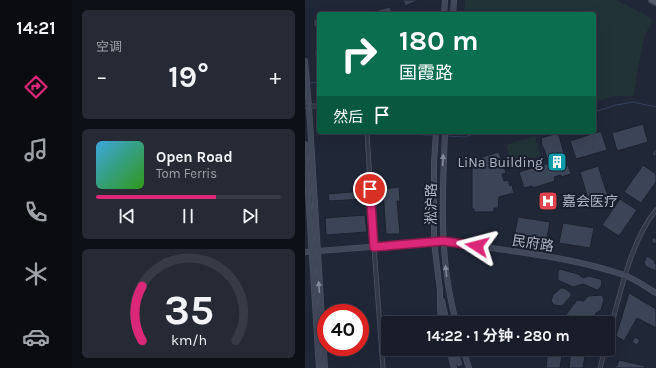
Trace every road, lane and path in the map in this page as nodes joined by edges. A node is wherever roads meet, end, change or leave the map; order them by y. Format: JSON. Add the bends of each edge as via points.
{"nodes":[{"id":1,"x":445,"y":0,"type":"edge"},
{"id":2,"x":454,"y":0,"type":"edge"},
{"id":3,"x":651,"y":0,"type":"edge"},
{"id":4,"x":656,"y":2,"type":"edge"},
{"id":5,"x":444,"y":12,"type":"edge"},
{"id":6,"x":453,"y":12,"type":"edge"},
{"id":7,"x":305,"y":61,"type":"edge"},
{"id":8,"x":307,"y":106,"type":"edge"},
{"id":9,"x":367,"y":134,"type":"edge"},
{"id":10,"x":436,"y":134,"type":"edge"},
{"id":11,"x":445,"y":134,"type":"edge"},
{"id":12,"x":305,"y":144,"type":"edge"},
{"id":13,"x":656,"y":210,"type":"edge"},
{"id":14,"x":443,"y":241,"type":"junction"},
{"id":15,"x":434,"y":242,"type":"junction"},
{"id":16,"x":374,"y":247,"type":"junction"},
{"id":17,"x":314,"y":251,"type":"junction"},
{"id":18,"x":305,"y":252,"type":"edge"},
{"id":19,"x":625,"y":276,"type":"junction"},
{"id":20,"x":440,"y":290,"type":"junction"},
{"id":21,"x":656,"y":293,"type":"edge"},
{"id":22,"x":441,"y":316,"type":"edge"},
{"id":23,"x":446,"y":316,"type":"edge"},
{"id":24,"x":454,"y":316,"type":"edge"},
{"id":25,"x":614,"y":316,"type":"edge"},
{"id":26,"x":451,"y":356,"type":"edge"},
{"id":27,"x":459,"y":356,"type":"edge"},
{"id":28,"x":462,"y":356,"type":"edge"},
{"id":29,"x":465,"y":356,"type":"edge"},
{"id":30,"x":603,"y":356,"type":"edge"},
{"id":31,"x":319,"y":368,"type":"edge"},
{"id":32,"x":325,"y":368,"type":"edge"},
{"id":33,"x":383,"y":368,"type":"edge"},
{"id":34,"x":455,"y":368,"type":"edge"},
{"id":35,"x":469,"y":368,"type":"edge"},
{"id":36,"x":600,"y":368,"type":"edge"}],
"edges":[{"from":1,"to":5,"type":"street"},
{"from":2,"to":6,"type":"street"},
{"from":3,"to":4,"type":"main road"},
{"from":7,"to":8,"type":"street"},
{"from":8,"to":17,"type":"street"},
{"from":9,"to":16,"type":"street"},
{"from":10,"to":15,"type":"street","name":"淞沪路"},
{"from":14,"to":11,"type":"street","name":"淞沪路","one_way":true},
{"from":12,"to":17,"type":"street"},
{"from":13,"to":19,"type":"street","via":[[647,221]]},
{"from":14,"to":15,"type":"street","name":"民府路"},
{"from":14,"to":19,"type":"street","name":"民府路","via":[[553,258]]},
{"from":24,"to":14,"type":"street","name":"淞沪路","one_way":true},
{"from":15,"to":16,"type":"street","name":"民府路"},
{"from":15,"to":20,"type":"street","name":"淞沪路"},
{"from":16,"to":17,"type":"street","name":"民府路"},
{"from":16,"to":33,"type":"street"},
{"from":17,"to":18,"type":"street","name":"民府路"},
{"from":17,"to":31,"type":"street"},
{"from":32,"to":17,"type":"street","one_way":true},
{"from":19,"to":21,"type":"street","name":"民府路"},
{"from":19,"to":25,"type":"street"},
{"from":20,"to":22,"type":"street","name":"淞沪路"},
{"from":20,"to":23,"type":"street"},
{"from":26,"to":34,"type":"street"},
{"from":27,"to":28,"type":"street","via":[[462,362]]},
{"from":29,"to":35,"type":"street"},
{"from":30,"to":36,"type":"street"}]}
